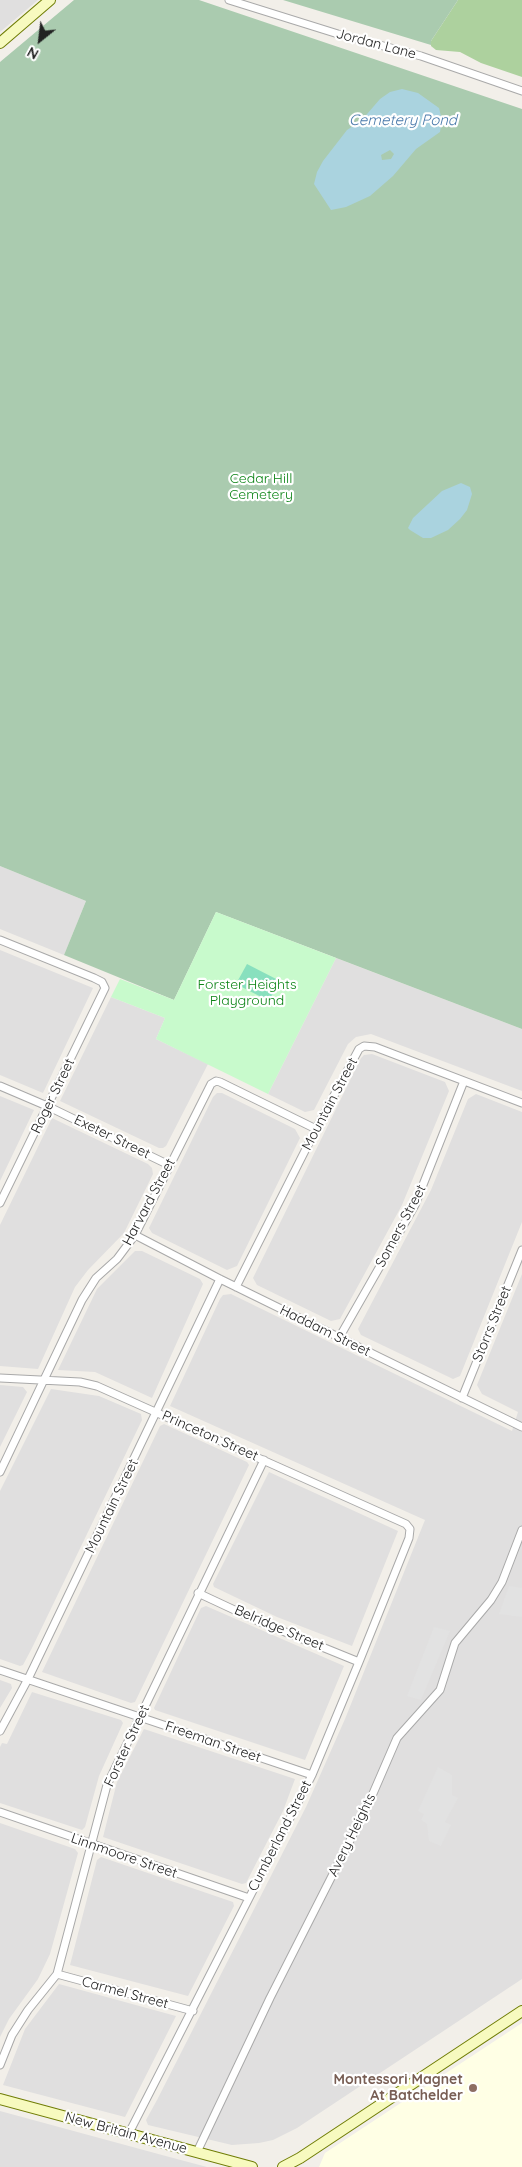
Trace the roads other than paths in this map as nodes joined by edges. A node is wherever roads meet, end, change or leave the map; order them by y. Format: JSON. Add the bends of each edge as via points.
{"nodes":[{"id":1,"x":50,"y":0,"type":"edge"},
{"id":2,"x":230,"y":0,"type":"edge"},
{"id":3,"x":0,"y":43,"type":"edge"},
{"id":4,"x":522,"y":91,"type":"edge"},
{"id":5,"x":0,"y":940,"type":"edge"},
{"id":6,"x":464,"y":1081,"type":"junction"},
{"id":7,"x":0,"y":1086,"type":"edge"},
{"id":8,"x":522,"y":1103,"type":"edge"},
{"id":9,"x":47,"y":1106,"type":"junction"},
{"id":10,"x":316,"y":1129,"type":"junction"},
{"id":11,"x":169,"y":1165,"type":"junction"},
{"id":12,"x":0,"y":1203,"type":"edge"},
{"id":13,"x":135,"y":1235,"type":"junction"},
{"id":14,"x":522,"y":1250,"type":"edge"},
{"id":15,"x":220,"y":1279,"type":"junction"},
{"id":16,"x":236,"y":1287,"type":"junction"},
{"id":17,"x":339,"y":1338,"type":"junction"},
{"id":18,"x":0,"y":1378,"type":"edge"},
{"id":19,"x":43,"y":1381,"type":"junction"},
{"id":20,"x":462,"y":1398,"type":"junction"},
{"id":21,"x":157,"y":1412,"type":"junction"},
{"id":22,"x":519,"y":1425,"type":"edge"},
{"id":23,"x":264,"y":1460,"type":"junction"},
{"id":24,"x":0,"y":1472,"type":"edge"},
{"id":25,"x":410,"y":1530,"type":"joint"},
{"id":26,"x":522,"y":1530,"type":"edge"},
{"id":27,"x":198,"y":1593,"type":"junction"},
{"id":28,"x":359,"y":1662,"type":"junction"},
{"id":29,"x":0,"y":1670,"type":"edge"},
{"id":30,"x":28,"y":1679,"type":"junction"},
{"id":31,"x":140,"y":1717,"type":"junction"},
{"id":32,"x":0,"y":1731,"type":"edge"},
{"id":33,"x":312,"y":1775,"type":"junction"},
{"id":34,"x":0,"y":1812,"type":"edge"},
{"id":35,"x":92,"y":1845,"type":"junction"},
{"id":36,"x":249,"y":1898,"type":"junction"},
{"id":37,"x":56,"y":1974,"type":"junction"},
{"id":38,"x":193,"y":2011,"type":"junction"},
{"id":39,"x":522,"y":2011,"type":"edge"},
{"id":40,"x":0,"y":2065,"type":"edge"},
{"id":41,"x":0,"y":2099,"type":"edge"},
{"id":42,"x":129,"y":2133,"type":"junction"},
{"id":43,"x":197,"y":2152,"type":"junction"},
{"id":44,"x":252,"y":2167,"type":"edge"},
{"id":45,"x":283,"y":2167,"type":"edge"}],
"edges":[{"from":1,"to":3,"type":"main road"},
{"from":2,"to":4,"type":"street","name":"Jordan Lane","via":[[421,56]]},
{"from":5,"to":9,"type":"street","name":"Roger Street","via":[[94,978],[105,988]]},
{"from":6,"to":8,"type":"street","name":"Mountain Street"},
{"from":6,"to":10,"type":"street","name":"Mountain Street","via":[[375,1047],[364,1046],[352,1059]]},
{"from":6,"to":17,"type":"street","name":"Somers Street","via":[[415,1205]]},
{"from":7,"to":9,"type":"street","name":"Exeter Street"},
{"from":9,"to":11,"type":"street","name":"Exeter Street"},
{"from":9,"to":12,"type":"street","name":"Roger Street"},
{"from":10,"to":11,"type":"street","name":"Harvard Street","via":[[216,1081],[209,1087]]},
{"from":10,"to":16,"type":"street","name":"Mountain Street"},
{"from":11,"to":13,"type":"street","name":"Harvard Street"},
{"from":13,"to":15,"type":"street","name":"Haddam Street"},
{"from":13,"to":19,"type":"street","name":"Harvard Street","via":[[117,1259],[96,1278],[82,1300]]},
{"from":14,"to":20,"type":"street","name":"Storrs Street"},
{"from":15,"to":16,"type":"street","name":"Haddam Street"},
{"from":15,"to":21,"type":"street","name":"Mountain Street"},
{"from":16,"to":17,"type":"street","name":"Haddam Street"},
{"from":17,"to":20,"type":"street","name":"Haddam Street"},
{"from":18,"to":19,"type":"street","name":"Princeton Street"},
{"from":19,"to":21,"type":"street","name":"Princeton Street","via":[[97,1386]]},
{"from":19,"to":24,"type":"street","name":"Harvard Street"},
{"from":20,"to":22,"type":"street","name":"Haddam Street"},
{"from":21,"to":23,"type":"street","name":"Princeton Street"},
{"from":21,"to":30,"type":"street","name":"Mountain Street"},
{"from":23,"to":25,"type":"street","name":"Princeton Street","via":[[406,1524]]},
{"from":23,"to":27,"type":"street","name":"Forster Street"},
{"from":25,"to":28,"type":"street","name":"Cumberland Street"},
{"from":26,"to":43,"type":"street","name":"Avery Heights","via":[[502,1582],[455,1643],[440,1690],[397,1738],[368,1805],[270,1998]]},
{"from":27,"to":28,"type":"street","name":"Belridge Street"},
{"from":27,"to":31,"type":"street","name":"Forster Street"},
{"from":28,"to":33,"type":"street","name":"Cumberland Street"},
{"from":29,"to":30,"type":"street","name":"Freeman Street"},
{"from":30,"to":31,"type":"street","name":"Freeman Street"},
{"from":30,"to":32,"type":"street","name":"Mountain Street"},
{"from":31,"to":33,"type":"street","name":"Freeman Street"},
{"from":31,"to":35,"type":"street","name":"Forster Street","via":[[107,1785]]},
{"from":33,"to":36,"type":"street","name":"Cumberland Street"},
{"from":34,"to":35,"type":"street","name":"Linnmoore Street"},
{"from":35,"to":36,"type":"street","name":"Linnmoore Street"},
{"from":35,"to":37,"type":"street","name":"Forster Street"},
{"from":36,"to":38,"type":"street","name":"Cumberland Street"},
{"from":37,"to":38,"type":"street","name":"Carmel Street"},
{"from":37,"to":40,"type":"street","name":"Forster Street","via":[[12,2035]]},
{"from":38,"to":42,"type":"street","name":"Cumberland Street"},
{"from":39,"to":45,"type":"main road"},
{"from":41,"to":42,"type":"main road","name":"New Britain Avenue"},
{"from":42,"to":43,"type":"main road","name":"New Britain Avenue"},
{"from":43,"to":44,"type":"main road","name":"New Britain Avenue"}]}
